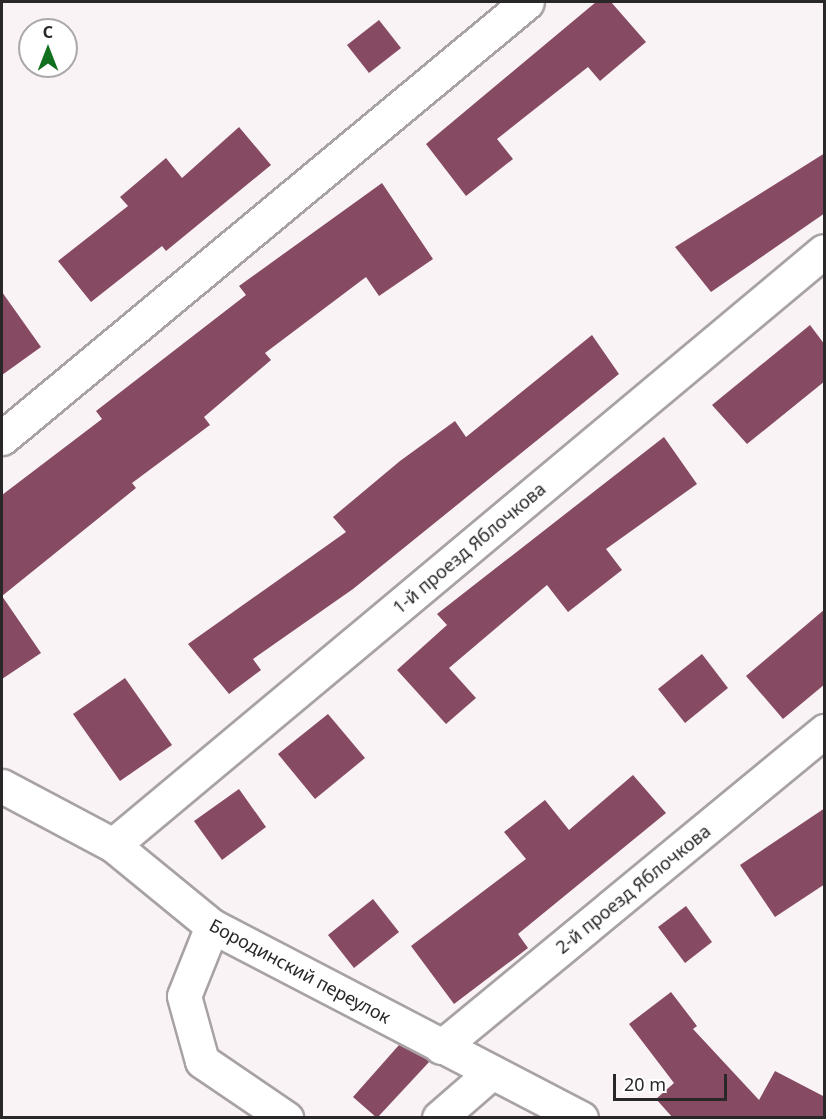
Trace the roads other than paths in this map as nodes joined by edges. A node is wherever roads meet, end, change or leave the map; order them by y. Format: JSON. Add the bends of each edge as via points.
{"nodes":[{"id":1,"x":527,"y":2,"type":"edge"},
{"id":2,"x":825,"y":251,"type":"edge"},
{"id":3,"x":2,"y":438,"type":"edge"},
{"id":4,"x":825,"y":731,"type":"edge"},
{"id":5,"x":2,"y":786,"type":"edge"},
{"id":6,"x":113,"y":845,"type":"junction"},
{"id":7,"x":212,"y":926,"type":"junction"},
{"id":8,"x":441,"y":1047,"type":"junction"},
{"id":9,"x":492,"y":1072,"type":"junction"},
{"id":10,"x":286,"y":1118,"type":"edge"},
{"id":11,"x":439,"y":1118,"type":"edge"},
{"id":12,"x":581,"y":1118,"type":"edge"}],
"edges":[{"from":1,"to":3,"type":"street"},
{"from":2,"to":6,"type":"street","name":"1-й проезд Яблочкова"},
{"from":4,"to":8,"type":"street","name":"2-й проезд Яблочкова"},
{"from":5,"to":6,"type":"street","name":"Бородинский переулок"},
{"from":6,"to":7,"type":"street","name":"Бородинский переулок"},
{"from":7,"to":8,"type":"street","name":"Бородинский переулок"},
{"from":7,"to":10,"type":"street","via":[[184,996],[202,1060]]},
{"from":8,"to":9,"type":"street","name":"Бородинский переулок"},
{"from":9,"to":11,"type":"street"},
{"from":9,"to":12,"type":"street","name":"Бородинский переулок"}]}
